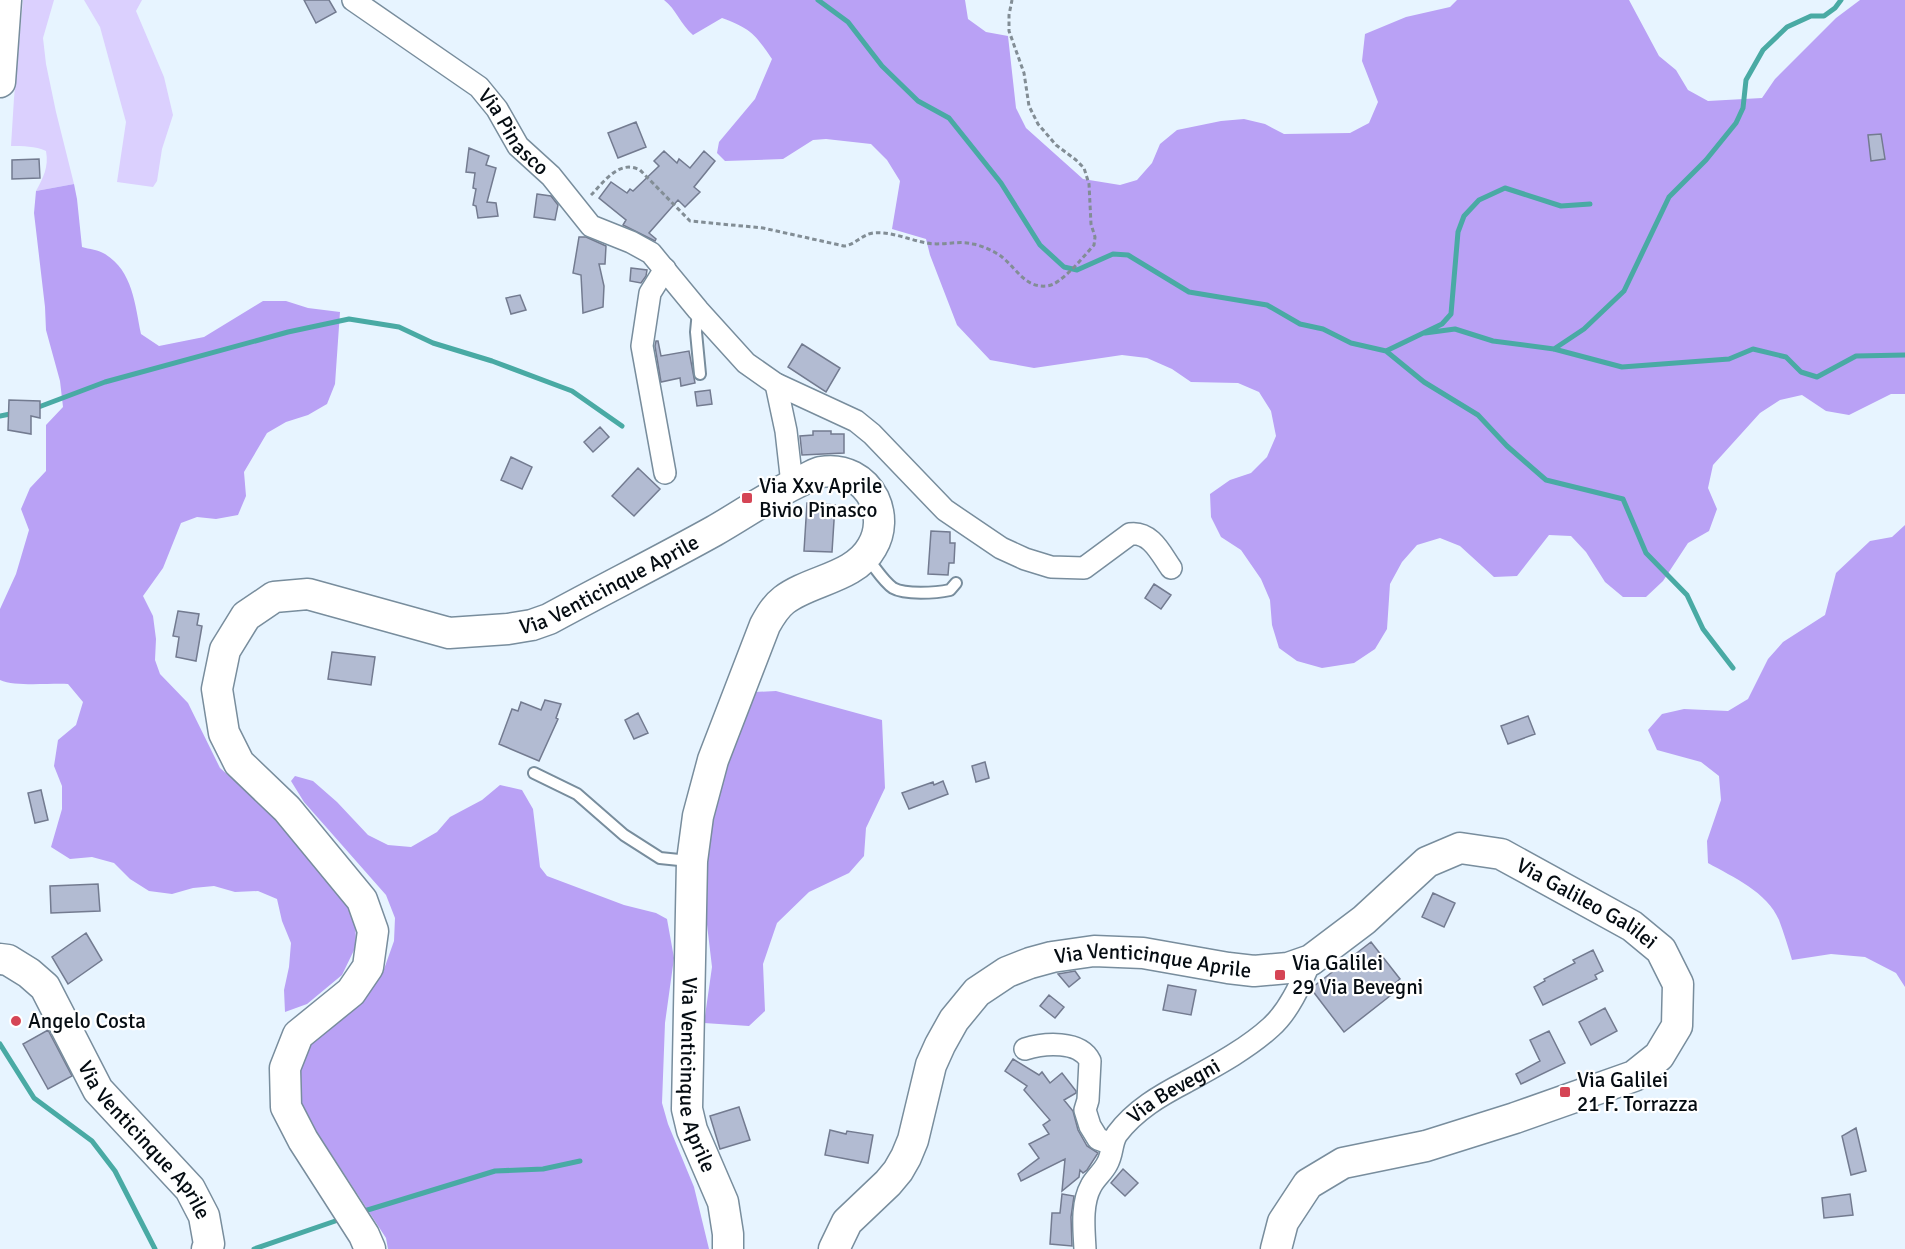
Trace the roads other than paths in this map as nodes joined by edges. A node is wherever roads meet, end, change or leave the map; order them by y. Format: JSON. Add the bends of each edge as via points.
{"nodes":[{"id":1,"x":6,"y":0,"type":"edge"},
{"id":2,"x":353,"y":0,"type":"edge"},
{"id":3,"x":0,"y":82,"type":"edge"},
{"id":4,"x":664,"y":269,"type":"junction"},
{"id":5,"x":698,"y":310,"type":"junction"},
{"id":6,"x":700,"y":374,"type":"dead end"},
{"id":7,"x":776,"y":384,"type":"junction"},
{"id":8,"x":665,"y":473,"type":"dead end"},
{"id":9,"x":792,"y":484,"type":"junction"},
{"id":10,"x":865,"y":555,"type":"junction"},
{"id":11,"x":1171,"y":568,"type":"dead end"},
{"id":12,"x":956,"y":583,"type":"dead end"},
{"id":13,"x":534,"y":773,"type":"dead end"},
{"id":14,"x":692,"y":861,"type":"junction"},
{"id":15,"x":0,"y":959,"type":"edge"},
{"id":16,"x":1311,"y":960,"type":"junction"},
{"id":17,"x":1025,"y":1049,"type":"dead end"},
{"id":18,"x":1112,"y":1144,"type":"junction"},
{"id":19,"x":207,"y":1249,"type":"edge"},
{"id":20,"x":370,"y":1249,"type":"edge"},
{"id":21,"x":728,"y":1249,"type":"edge"},
{"id":22,"x":834,"y":1249,"type":"edge"},
{"id":23,"x":1084,"y":1249,"type":"edge"},
{"id":24,"x":1276,"y":1249,"type":"edge"}],
"edges":[{"from":1,"to":3,"type":"main road"},
{"from":2,"to":4,"type":"street","name":"Via Pinasco","via":[[479,87],[519,146],[551,176],[591,226],[651,253]]},
{"from":4,"to":5,"type":"street","name":"Via Pinasco"},
{"from":4,"to":8,"type":"street","via":[[650,293],[642,346]]},
{"from":5,"to":6,"type":"lane"},
{"from":5,"to":7,"type":"street","name":"Via Pinasco","via":[[746,363]]},
{"from":7,"to":9,"type":"street"},
{"from":7,"to":11,"type":"street","name":"Via Pinasco","via":[[856,421],[945,510],[1001,548],[1051,567],[1084,568],[1130,534],[1137,533],[1153,543]]},
{"from":9,"to":10,"type":"main road","name":"Via Venticinque Aprile","via":[[821,472],[838,471],[863,483],[877,506],[879,519],[872,547]]},
{"from":9,"to":20,"type":"main road","name":"Via Venticinque Aprile","via":[[714,531],[532,625],[449,633],[308,594],[274,597],[246,616],[225,650],[217,689],[224,733],[239,763],[287,809],[362,900],[373,931],[368,967],[351,992],[298,1035],[285,1068],[286,1107]]},
{"from":10,"to":12,"type":"lane","via":[[891,587],[901,591],[940,592],[950,590]]},
{"from":10,"to":14,"type":"main road","name":"Via Venticinque Aprile","via":[[848,569],[785,599],[773,610],[713,760],[698,816]]},
{"from":13,"to":14,"type":"lane","via":[[577,794],[624,835],[660,858]]},
{"from":14,"to":21,"type":"main road","name":"Via Venticinque Aprile","via":[[687,1109],[723,1202]]},
{"from":15,"to":19,"type":"main road","name":"Via Venticinque Aprile","via":[[30,973],[45,987],[98,1090],[190,1189],[204,1216]]},
{"from":16,"to":18,"type":"street","name":"Via Bevegni","via":[[1294,996],[1272,1026],[1242,1049],[1141,1110]]},
{"from":16,"to":22,"type":"main road","name":"Via Venticinque Aprile","via":[[1288,968],[1254,971],[1143,953],[1094,951],[1052,957],[1007,972],[977,992],[940,1044],[913,1140],[898,1171],[847,1222]]},
{"from":16,"to":24,"type":"main road","name":"Via Galileo Galilei","via":[[1364,920],[1427,862],[1460,848],[1501,854],[1632,926],[1661,950],[1678,984],[1677,1026],[1659,1056],[1634,1076],[1426,1146],[1343,1163],[1308,1184],[1282,1222]]},
{"from":17,"to":18,"type":"street","via":[[1043,1044],[1073,1047],[1087,1055],[1088,1100],[1084,1110],[1098,1139]]},
{"from":18,"to":23,"type":"street","name":"Via Bevegni","via":[[1107,1165],[1087,1194]]}]}
